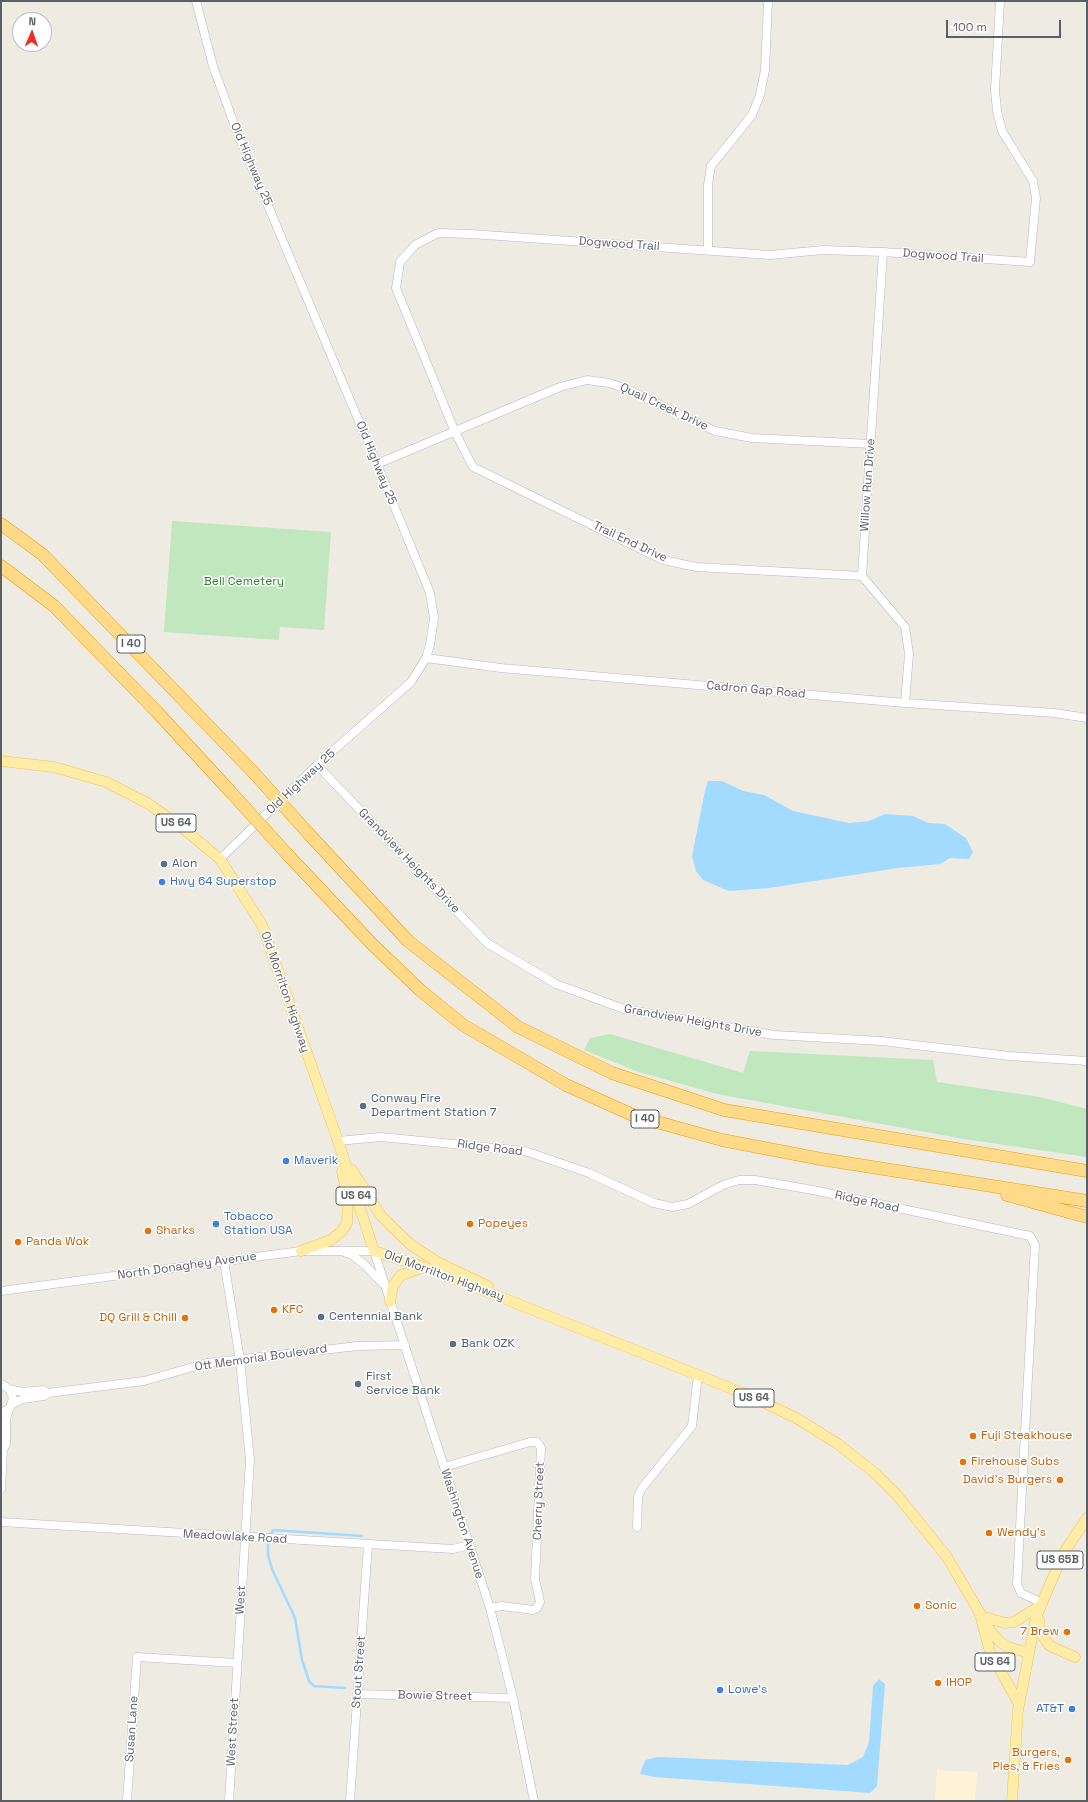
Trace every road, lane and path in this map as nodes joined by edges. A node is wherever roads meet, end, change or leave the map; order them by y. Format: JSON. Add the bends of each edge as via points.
{"nodes":[{"id":1,"x":196,"y":1,"type":"edge"},
{"id":2,"x":768,"y":1,"type":"edge"},
{"id":3,"x":1000,"y":1,"type":"edge"},
{"id":4,"x":708,"y":249,"type":"junction"},
{"id":5,"x":883,"y":252,"type":"junction"},
{"id":6,"x":455,"y":432,"type":"junction"},
{"id":7,"x":871,"y":444,"type":"junction"},
{"id":8,"x":377,"y":464,"type":"junction"},
{"id":9,"x":1,"y":524,"type":"edge"},
{"id":10,"x":1,"y":566,"type":"edge"},
{"id":11,"x":862,"y":576,"type":"junction"},
{"id":12,"x":426,"y":658,"type":"junction"},
{"id":13,"x":905,"y":703,"type":"junction"},
{"id":14,"x":1087,"y":718,"type":"edge"},
{"id":15,"x":1,"y":761,"type":"edge"},
{"id":16,"x":317,"y":765,"type":"junction"},
{"id":17,"x":220,"y":859,"type":"junction"},
{"id":18,"x":1087,"y":1061,"type":"edge"},
{"id":19,"x":338,"y":1141,"type":"junction"},
{"id":20,"x":1087,"y":1171,"type":"edge"},
{"id":21,"x":920,"y":1174,"type":"junction"},
{"id":22,"x":1087,"y":1201,"type":"edge"},
{"id":23,"x":1087,"y":1217,"type":"edge"},
{"id":24,"x":339,"y":1250,"type":"junction"},
{"id":25,"x":301,"y":1251,"type":"junction"},
{"id":26,"x":374,"y":1251,"type":"junction"},
{"id":27,"x":224,"y":1262,"type":"junction"},
{"id":28,"x":424,"y":1267,"type":"junction"},
{"id":29,"x":385,"y":1288,"type":"junction"},
{"id":30,"x":1,"y":1291,"type":"edge"},
{"id":31,"x":390,"y":1302,"type":"junction"},
{"id":32,"x":542,"y":1313,"type":"junction"},
{"id":33,"x":406,"y":1348,"type":"junction"},
{"id":34,"x":240,"y":1360,"type":"junction"},
{"id":35,"x":698,"y":1375,"type":"junction"},
{"id":36,"x":4,"y":1385,"type":"edge"},
{"id":37,"x":48,"y":1393,"type":"junction"},
{"id":38,"x":10,"y":1407,"type":"junction"},
{"id":39,"x":1,"y":1413,"type":"edge"},
{"id":40,"x":2,"y":1447,"type":"edge"},
{"id":41,"x":444,"y":1467,"type":"junction"},
{"id":42,"x":1,"y":1489,"type":"edge"},
{"id":43,"x":1087,"y":1518,"type":"edge"},
{"id":44,"x":1,"y":1522,"type":"edge"},
{"id":45,"x":637,"y":1527,"type":"dead end"},
{"id":46,"x":245,"y":1538,"type":"junction"},
{"id":47,"x":368,"y":1544,"type":"junction"},
{"id":48,"x":469,"y":1545,"type":"junction"},
{"id":49,"x":1041,"y":1605,"type":"junction"},
{"id":50,"x":490,"y":1608,"type":"junction"},
{"id":51,"x":980,"y":1616,"type":"junction"},
{"id":52,"x":1029,"y":1653,"type":"junction"},
{"id":53,"x":1075,"y":1658,"type":"dead end"},
{"id":54,"x":236,"y":1663,"type":"junction"},
{"id":55,"x":357,"y":1694,"type":"junction"},
{"id":56,"x":513,"y":1698,"type":"junction"},
{"id":57,"x":1019,"y":1704,"type":"junction"},
{"id":58,"x":127,"y":1801,"type":"edge"},
{"id":59,"x":229,"y":1801,"type":"edge"},
{"id":60,"x":350,"y":1801,"type":"edge"},
{"id":61,"x":534,"y":1801,"type":"edge"},
{"id":62,"x":1012,"y":1801,"type":"edge"}],
"edges":[{"from":1,"to":8,"type":"street","name":"Old Highway 25","via":[[213,66],[237,132]]},
{"from":2,"to":4,"type":"street","via":[[765,70],[760,95],[752,115],[711,166],[708,185]]},
{"from":3,"to":5,"type":"street","name":"Dogwood Trail","via":[[995,90],[997,111],[1002,131],[1033,181],[1036,198],[1030,262]]},
{"from":4,"to":5,"type":"street","name":"Dogwood Trail","via":[[770,255],[823,250]]},
{"from":4,"to":6,"type":"street","name":"Dogwood Trail","via":[[444,233],[438,233],[415,245],[400,262],[396,288]]},
{"from":5,"to":7,"type":"street","name":"Willow Run Drive"},
{"from":6,"to":7,"type":"street","name":"Quail Creek Drive","via":[[560,387],[587,380],[627,389],[715,431],[752,438]]},
{"from":6,"to":8,"type":"street","name":"Quail Creek Drive"},
{"from":6,"to":11,"type":"street","name":"Trail End Drive","via":[[473,467],[663,560],[696,567]]},
{"from":7,"to":11,"type":"street","name":"Willow Run Drive"},
{"from":8,"to":12,"type":"street","name":"Old Highway 25","via":[[430,593],[434,618]]},
{"from":9,"to":20,"type":"highway","number":"I 40","bridge":true,"via":[[42,554],[254,773],[408,941],[518,1027],[612,1073],[724,1110]]},
{"from":10,"to":21,"type":"highway","number":"I 40","bridge":true,"via":[[54,606],[157,712],[372,944],[420,990],[463,1025],[566,1085],[635,1116],[722,1140]]},
{"from":11,"to":13,"type":"street","via":[[905,627],[909,654]]},
{"from":12,"to":13,"type":"street","name":"Cadron Gap Road","via":[[501,668]]},
{"from":12,"to":16,"type":"street","name":"Old Highway 25","via":[[411,682]]},
{"from":13,"to":14,"type":"street","name":"Cadron Gap Road","via":[[1055,713]]},
{"from":15,"to":17,"type":"main road","name":"Old Morrilton Highway","number":"US 64","via":[[54,767],[106,782],[149,804]]},
{"from":16,"to":17,"type":"street","name":"Old Highway 25"},
{"from":16,"to":18,"type":"street","name":"Grandview Heights Drive","via":[[487,943],[556,984],[624,1009],[774,1035],[881,1041],[1009,1056]]},
{"from":17,"to":19,"type":"main road","name":"Old Morrilton Highway","number":"US 64","via":[[262,925]]},
{"from":19,"to":25,"type":"main road","via":[[348,1198],[347,1223],[331,1240]]},
{"from":19,"to":26,"type":"main road","name":"Old Morrilton Highway","number":"US 64"},
{"from":19,"to":32,"type":"main road","via":[[354,1174],[382,1216],[411,1245],[439,1263]]},
{"from":19,"to":49,"type":"street","name":"Ridge Road","via":[[381,1137],[525,1151],[589,1173],[654,1203],[672,1207],[688,1204],[723,1185],[739,1180],[755,1180],[1030,1236],[1035,1245],[1017,1584],[1022,1593]]},
{"from":21,"to":22,"type":"highway","number":"I 40"},
{"from":21,"to":23,"type":"highway","via":[[995,1191]]},
{"from":24,"to":25,"type":"street","name":"North Donaghey Avenue"},
{"from":24,"to":26,"type":"street","name":"North Donaghey Avenue"},
{"from":24,"to":29,"type":"street","via":[[352,1255],[365,1265],[379,1278]]},
{"from":25,"to":27,"type":"street","name":"North Donaghey Avenue"},
{"from":26,"to":28,"type":"main road","name":"Old Morrilton Highway","number":"US 64"},
{"from":26,"to":29,"type":"street","name":"Washington Avenue"},
{"from":27,"to":30,"type":"street","name":"North Donaghey Avenue"},
{"from":27,"to":34,"type":"street","name":"West"},
{"from":28,"to":31,"type":"main road","via":[[401,1275],[393,1286]]},
{"from":28,"to":32,"type":"main road","name":"Old Morrilton Highway","number":"US 64"},
{"from":29,"to":31,"type":"street","name":"Washington Avenue"},
{"from":31,"to":33,"type":"street","name":"Washington Avenue"},
{"from":32,"to":35,"type":"main road","name":"Old Morrilton Highway","number":"US 64"},
{"from":33,"to":34,"type":"street","name":"Ott Memorial Boulevard","via":[[358,1346]]},
{"from":33,"to":41,"type":"street","name":"Washington Avenue"},
{"from":34,"to":37,"type":"street","name":"Ott Memorial Boulevard","via":[[208,1363],[144,1381]]},
{"from":34,"to":46,"type":"street","name":"West","via":[[250,1460]]},
{"from":35,"to":45,"type":"street","via":[[692,1426],[642,1488],[638,1497]]},
{"from":35,"to":51,"type":"main road","name":"Old Morrilton Highway","number":"US 64","via":[[798,1419],[838,1444],[876,1474],[928,1531],[961,1580]]},
{"from":36,"to":37,"type":"street","name":"Ott Memorial Boulevard","via":[[22,1392],[43,1390]]},
{"from":36,"to":38,"type":"street","via":[[12,1395]]},
{"from":37,"to":38,"type":"street","name":"Ott Memorial Boulevard","via":[[23,1399]]},
{"from":38,"to":39,"type":"street","name":"Ott Memorial Boulevard"},
{"from":38,"to":40,"type":"street","via":[[6,1419],[6,1444]]},
{"from":40,"to":42,"type":"street"},
{"from":41,"to":48,"type":"street","name":"Washington Avenue"},
{"from":41,"to":50,"type":"street","name":"Cherry Street","via":[[530,1442],[537,1442],[541,1448],[535,1579],[540,1602],[533,1610],[502,1606]]},
{"from":43,"to":49,"type":"main road","number":"US 65B","via":[[1063,1554]]},
{"from":44,"to":46,"type":"street","name":"Meadowlake Road"},
{"from":46,"to":47,"type":"street","name":"Meadowlake Road"},
{"from":46,"to":54,"type":"street","name":"West"},
{"from":47,"to":48,"type":"street","name":"Meadowlake Road","via":[[453,1549]]},
{"from":47,"to":55,"type":"street","name":"Stout Street"},
{"from":48,"to":50,"type":"street","name":"Washington Avenue"},
{"from":49,"to":51,"type":"main road","via":[[1014,1622],[1005,1623]]},
{"from":49,"to":52,"type":"main road","number":"US 65B"},
{"from":49,"to":53,"type":"main road","via":[[1039,1625],[1043,1638],[1050,1646]]},
{"from":50,"to":56,"type":"street","name":"Washington Avenue"},
{"from":51,"to":52,"type":"main road","name":"Old Morrilton Highway","number":"US 64","via":[[999,1642]]},
{"from":51,"to":57,"type":"main road","number":"US 64","via":[[990,1652]]},
{"from":52,"to":57,"type":"main road","number":"US 64"},
{"from":54,"to":58,"type":"street","name":"Susan Lane","via":[[137,1657]]},
{"from":54,"to":59,"type":"street","name":"West Street"},
{"from":55,"to":56,"type":"street","name":"Bowie Street"},
{"from":55,"to":60,"type":"street","name":"Stout Street"},
{"from":56,"to":61,"type":"street","name":"Washington Avenue"},
{"from":57,"to":62,"type":"main road","number":"US 64"}]}
